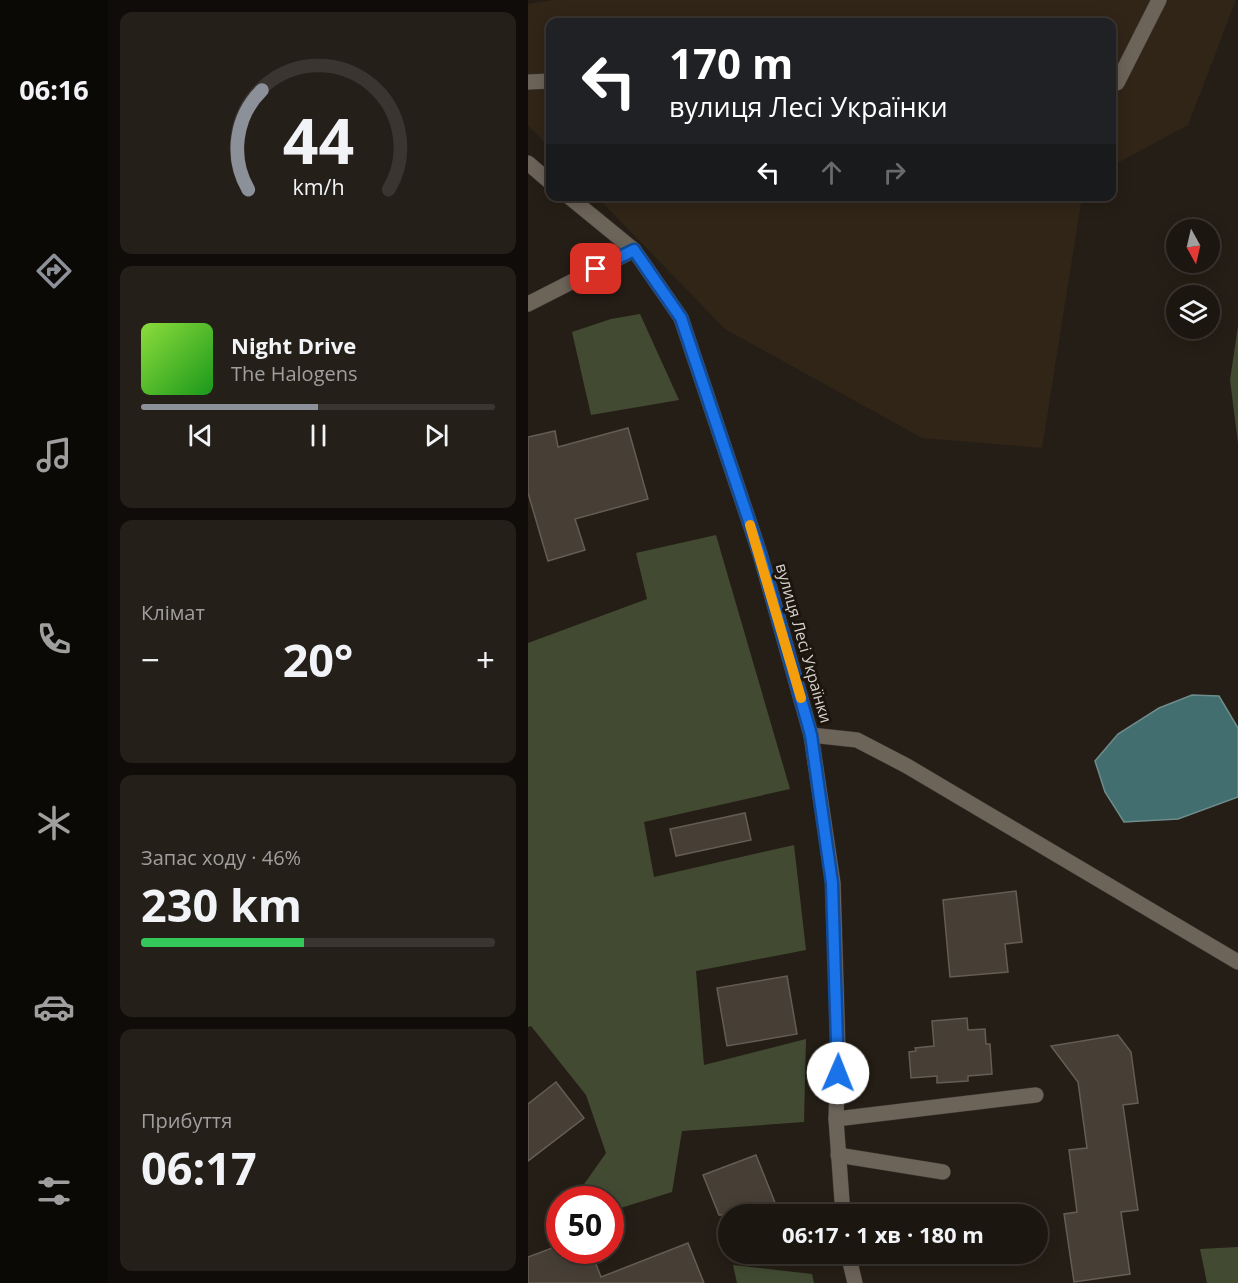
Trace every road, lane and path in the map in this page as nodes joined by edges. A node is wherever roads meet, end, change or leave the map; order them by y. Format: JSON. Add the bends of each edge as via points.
{"nodes":[{"id":1,"x":1159,"y":0,"type":"edge"},
{"id":2,"x":546,"y":81,"type":"edge"},
{"id":3,"x":528,"y":82,"type":"edge"},
{"id":4,"x":1116,"y":83,"type":"edge"},
{"id":5,"x":528,"y":163,"type":"edge"},
{"id":6,"x":546,"y":179,"type":"edge"},
{"id":7,"x":574,"y":201,"type":"edge"},
{"id":8,"x":634,"y":250,"type":"junction"},
{"id":9,"x":528,"y":304,"type":"edge"},
{"id":10,"x":811,"y":735,"type":"junction"},
{"id":11,"x":1238,"y":962,"type":"edge"},
{"id":12,"x":1036,"y":1095,"type":"dead end"},
{"id":13,"x":836,"y":1119,"type":"junction"},
{"id":14,"x":838,"y":1155,"type":"junction"},
{"id":15,"x":943,"y":1172,"type":"dead end"},
{"id":16,"x":842,"y":1204,"type":"edge"},
{"id":17,"x":850,"y":1264,"type":"edge"},
{"id":18,"x":855,"y":1283,"type":"edge"}],
"edges":[{"from":1,"to":4,"type":"main road"},
{"from":2,"to":3,"type":"main road"},
{"from":5,"to":6,"type":"main road"},
{"from":7,"to":8,"type":"main road","name":"вулиця Лесі Українки"},
{"from":8,"to":9,"type":"main road"},
{"from":8,"to":10,"type":"main road","name":"вулиця Лесі Українки","via":[[681,318],[760,554]]},
{"from":10,"to":11,"type":"main road","via":[[857,740],[907,766]]},
{"from":10,"to":13,"type":"main road","name":"вулиця Лесі Українки","via":[[832,883],[838,1050]]},
{"from":12,"to":13,"type":"main road"},
{"from":13,"to":14,"type":"main road","name":"вулиця Лесі Українки"},
{"from":14,"to":15,"type":"main road"},
{"from":14,"to":16,"type":"main road","name":"вулиця Лесі Українки"},
{"from":17,"to":18,"type":"main road"}]}
